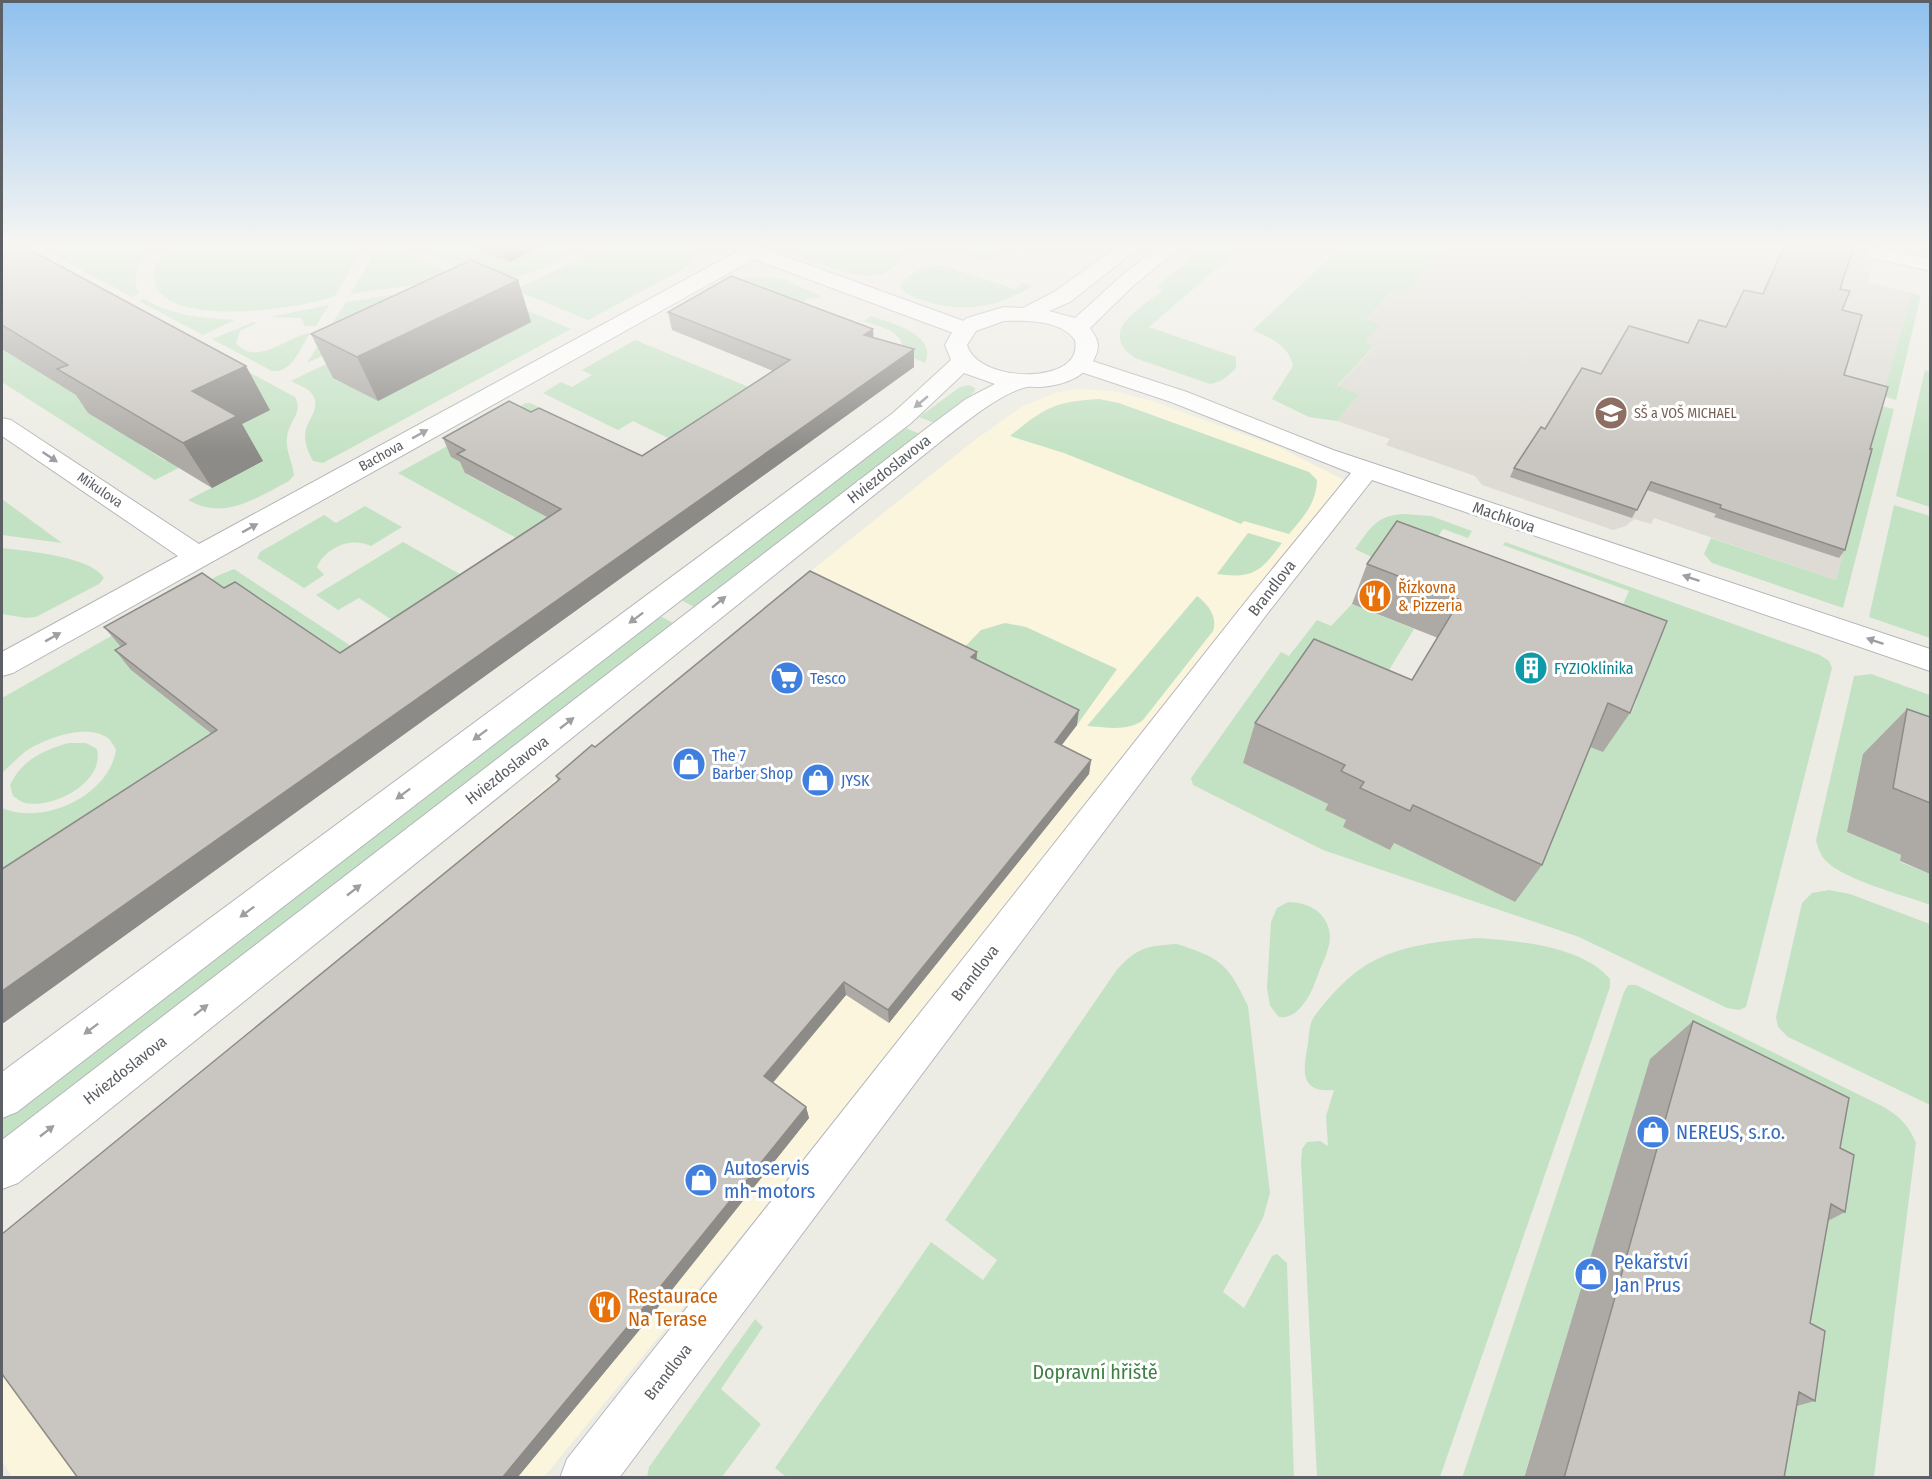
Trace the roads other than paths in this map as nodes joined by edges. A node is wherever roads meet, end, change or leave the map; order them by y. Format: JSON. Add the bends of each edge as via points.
{"nodes":[{"id":1,"x":629,"y":316,"type":"edge"},
{"id":2,"x":930,"y":316,"type":"edge"},
{"id":3,"x":1004,"y":316,"type":"edge"},
{"id":4,"x":1041,"y":316,"type":"edge"},
{"id":5,"x":1090,"y":316,"type":"edge"},
{"id":6,"x":964,"y":329,"type":"junction"},
{"id":7,"x":1076,"y":329,"type":"junction"},
{"id":8,"x":963,"y":362,"type":"junction"},
{"id":9,"x":1080,"y":364,"type":"junction"},
{"id":10,"x":1018,"y":381,"type":"junction"},
{"id":11,"x":2,"y":425,"type":"edge"},
{"id":12,"x":1367,"y":470,"type":"junction"},
{"id":13,"x":198,"y":556,"type":"junction"},
{"id":14,"x":1930,"y":660,"type":"edge"},
{"id":15,"x":2,"y":665,"type":"edge"},
{"id":16,"x":2,"y":1097,"type":"edge"},
{"id":17,"x":2,"y":1167,"type":"edge"},
{"id":18,"x":586,"y":1478,"type":"edge"}],
"edges":[{"from":13,"to":1,"type":"street","name":"Bachova","one_way":true},
{"from":2,"to":6,"type":"street"},
{"from":3,"to":6,"type":"street"},
{"from":4,"to":7,"type":"street"},
{"from":5,"to":7,"type":"street"},
{"from":6,"to":8,"type":"street","via":[[956,345]]},
{"from":7,"to":9,"type":"street","via":[[1088,346]]},
{"from":8,"to":10,"type":"street","name":"Hviezdoslavova","via":[[987,375]]},
{"from":8,"to":16,"type":"street","name":"Hviezdoslavova","one_way":true,"via":[[902,418]]},
{"from":9,"to":10,"type":"street","name":"Hviezdoslavova","via":[[1058,376]]},
{"from":9,"to":12,"type":"street","name":"Machkova","via":[[1179,397]]},
{"from":17,"to":10,"type":"street","name":"Hviezdoslavova","one_way":true,"via":[[936,433],[975,404]]},
{"from":11,"to":13,"type":"street","name":"Mikulova","one_way":true},
{"from":14,"to":12,"type":"street","name":"Machkova","one_way":true},
{"from":12,"to":18,"type":"street","name":"Brandlova"},
{"from":15,"to":13,"type":"street","name":"Bachova","one_way":true}]}
